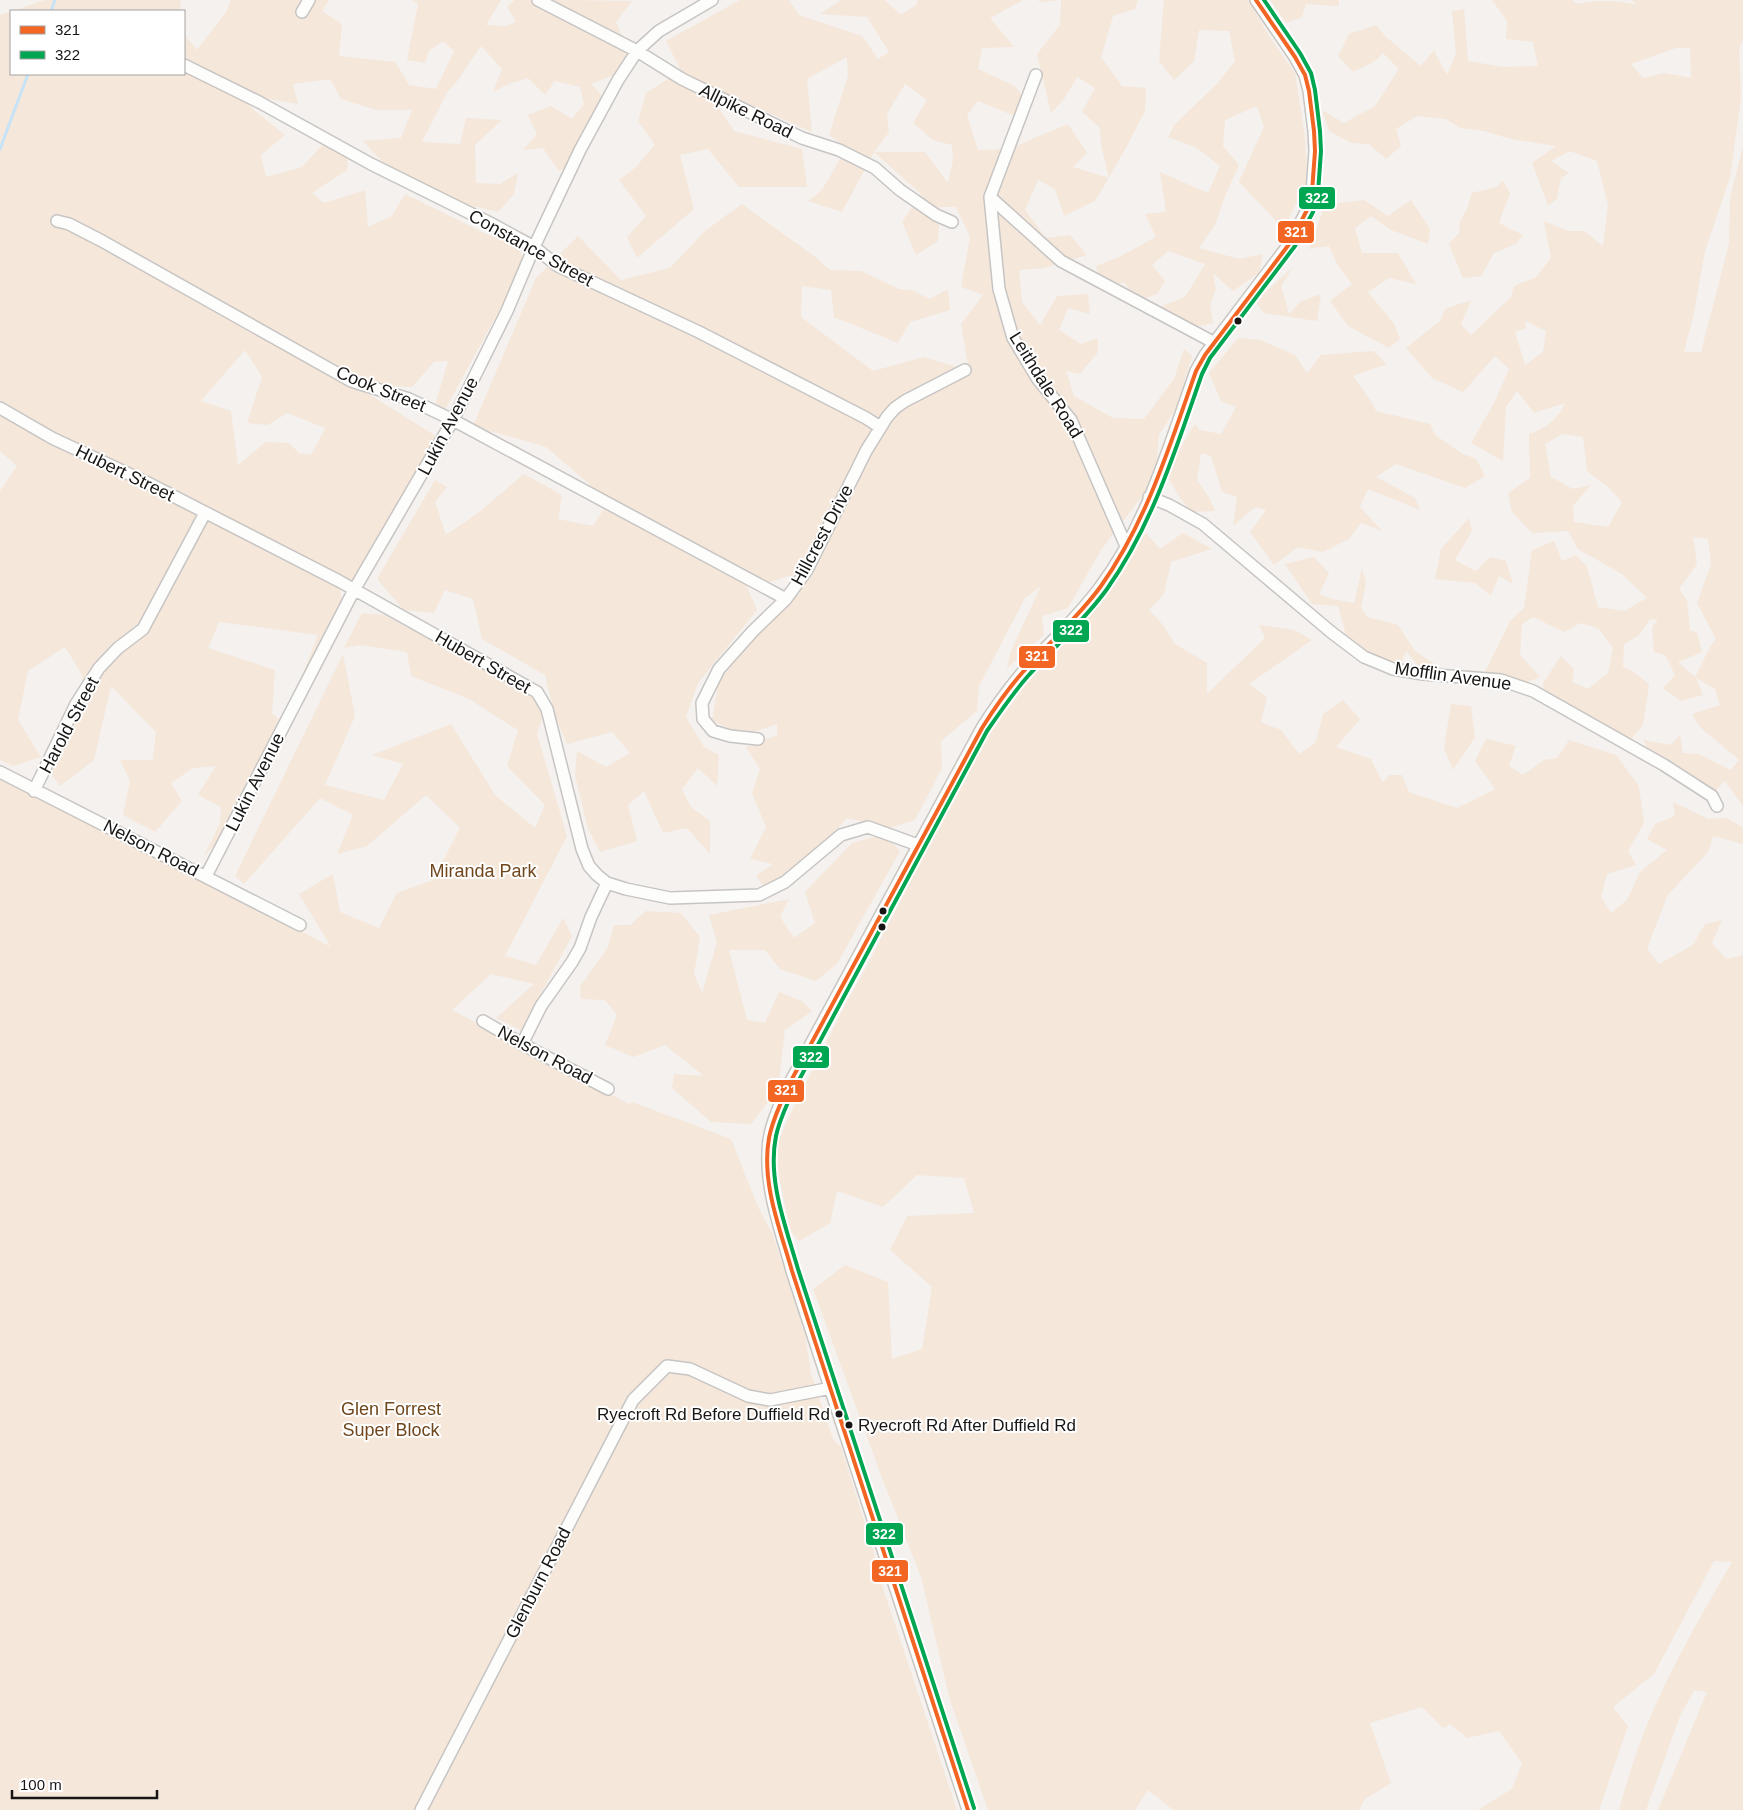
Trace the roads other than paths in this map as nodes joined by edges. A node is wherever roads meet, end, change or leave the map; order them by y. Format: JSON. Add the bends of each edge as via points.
{"nodes":[{"id":1,"x":309,"y":0,"type":"edge"},
{"id":2,"x":538,"y":0,"type":"edge"},
{"id":3,"x":712,"y":0,"type":"edge"},
{"id":4,"x":1256,"y":0,"type":"edge"},
{"id":5,"x":302,"y":12,"type":"dead end"},
{"id":6,"x":636,"y":51,"type":"junction"},
{"id":7,"x":185,"y":65,"type":"edge"},
{"id":8,"x":1036,"y":75,"type":"dead end"},
{"id":9,"x":990,"y":197,"type":"junction"},
{"id":10,"x":57,"y":221,"type":"dead end"},
{"id":11,"x":952,"y":222,"type":"dead end"},
{"id":12,"x":534,"y":247,"type":"junction"},
{"id":13,"x":1213,"y":342,"type":"junction"},
{"id":14,"x":965,"y":370,"type":"dead end"},
{"id":15,"x":0,"y":408,"type":"edge"},
{"id":16,"x":453,"y":420,"type":"junction"},
{"id":17,"x":880,"y":427,"type":"junction"},
{"id":18,"x":1149,"y":497,"type":"junction"},
{"id":19,"x":205,"y":513,"type":"junction"},
{"id":20,"x":1126,"y":546,"type":"junction"},
{"id":21,"x":354,"y":590,"type":"junction"},
{"id":22,"x":786,"y":599,"type":"junction"},
{"id":23,"x":758,"y":739,"type":"dead end"},
{"id":24,"x":0,"y":772,"type":"edge"},
{"id":25,"x":34,"y":790,"type":"junction"},
{"id":26,"x":1717,"y":806,"type":"dead end"},
{"id":27,"x":918,"y":844,"type":"junction"},
{"id":28,"x":206,"y":876,"type":"junction"},
{"id":29,"x":607,"y":883,"type":"junction"},
{"id":30,"x":300,"y":925,"type":"dead end"},
{"id":31,"x":483,"y":1021,"type":"dead end"},
{"id":32,"x":522,"y":1044,"type":"junction"},
{"id":33,"x":608,"y":1089,"type":"dead end"},
{"id":34,"x":831,"y":1388,"type":"junction"},
{"id":35,"x":421,"y":1810,"type":"edge"},
{"id":36,"x":968,"y":1810,"type":"edge"}],
"edges":[{"from":1,"to":5,"type":"street"},
{"from":2,"to":6,"type":"street","name":"Allpike Road"},
{"from":3,"to":6,"type":"street","name":"Lukin Avenue","via":[[658,32]]},
{"from":4,"to":13,"type":"street","via":[[1305,75],[1314,131],[1312,192],[1290,243]]},
{"from":6,"to":11,"type":"street","name":"Allpike Road","via":[[682,79],[802,138],[838,150],[875,168],[900,190]]},
{"from":6,"to":12,"type":"street","name":"Lukin Avenue","via":[[580,150]]},
{"from":7,"to":12,"type":"street","name":"Constance Street"},
{"from":8,"to":9,"type":"street","name":"Leithdale Road"},
{"from":9,"to":13,"type":"street","via":[[1060,261]]},
{"from":9,"to":20,"type":"street","name":"Leithdale Road","via":[[999,289],[1013,338],[1037,378],[1072,420]]},
{"from":10,"to":16,"type":"street","name":"Cook Street","via":[[102,241],[351,381],[409,399]]},
{"from":12,"to":16,"type":"street","name":"Lukin Avenue"},
{"from":12,"to":17,"type":"street","name":"Constance Street","via":[[558,266],[699,332]]},
{"from":13,"to":18,"type":"street","via":[[1196,371]]},
{"from":14,"to":17,"type":"street","name":"Hillcrest Drive","via":[[895,408]]},
{"from":15,"to":19,"type":"street","name":"Hubert Street","via":[[52,438]]},
{"from":16,"to":21,"type":"street","name":"Lukin Avenue"},
{"from":16,"to":22,"type":"street","name":"Cook Street"},
{"from":17,"to":22,"type":"street","name":"Hillcrest Drive","via":[[807,570]]},
{"from":18,"to":20,"type":"street"},
{"from":18,"to":26,"type":"street","name":"Mofflin Avenue","via":[[1203,524],[1364,657],[1393,669],[1501,680],[1533,691],[1664,765],[1712,796]]},
{"from":19,"to":21,"type":"street","name":"Hubert Street"},
{"from":19,"to":25,"type":"street","name":"Harold Street","via":[[143,629],[99,668],[76,704]]},
{"from":20,"to":27,"type":"street","via":[[1101,587],[1024,672],[992,713]]},
{"from":21,"to":28,"type":"street","name":"Lukin Avenue"},
{"from":21,"to":29,"type":"street","name":"Hubert Street","via":[[537,692],[547,709],[582,849],[590,866]]},
{"from":22,"to":23,"type":"street","name":"Hillcrest Drive","via":[[753,630],[720,669],[702,703],[703,719],[713,731]]},
{"from":24,"to":25,"type":"street","name":"Nelson Road"},
{"from":25,"to":28,"type":"street","name":"Nelson Road"},
{"from":27,"to":29,"type":"street","name":"Hubert Street","via":[[868,827],[841,835],[786,882],[759,894],[670,898]]},
{"from":27,"to":34,"type":"street","via":[[786,1090],[773,1121],[768,1151],[769,1182],[792,1271]]},
{"from":28,"to":30,"type":"street","name":"Nelson Road"},
{"from":29,"to":32,"type":"street","via":[[580,948],[541,1006]]},
{"from":31,"to":32,"type":"street","name":"Nelson Road"},
{"from":32,"to":33,"type":"street","name":"Nelson Road"},
{"from":34,"to":35,"type":"street","name":"Glenburn Road","via":[[770,1400],[748,1396],[690,1370],[667,1366],[633,1400]]},
{"from":34,"to":36,"type":"street"}]}
